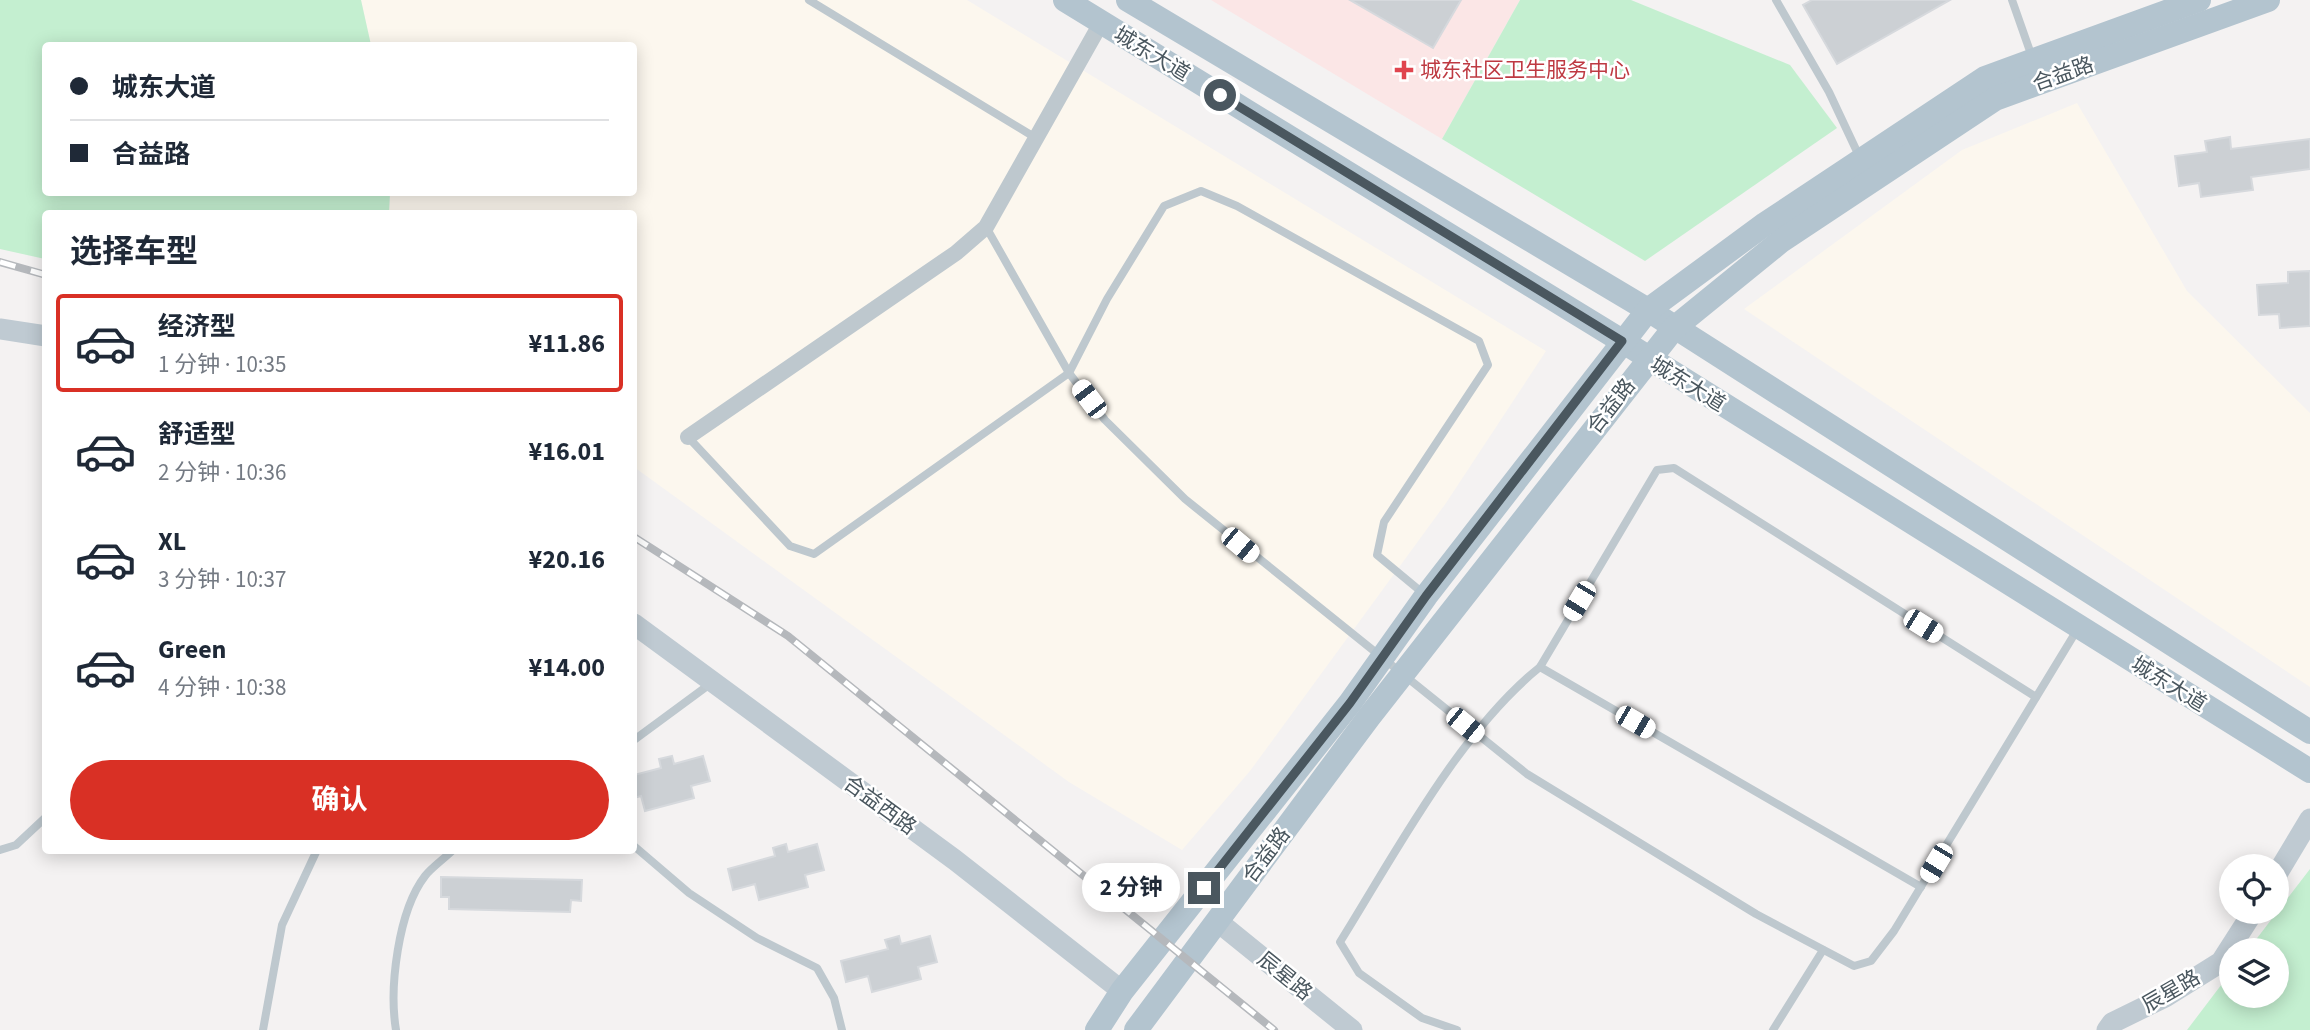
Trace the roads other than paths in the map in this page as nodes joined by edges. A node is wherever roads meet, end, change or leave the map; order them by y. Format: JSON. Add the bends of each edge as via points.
{"nodes":[{"id":1,"x":809,"y":0,"type":"edge"},
{"id":2,"x":1065,"y":0,"type":"edge"},
{"id":3,"x":1128,"y":0,"type":"edge"},
{"id":4,"x":1776,"y":0,"type":"edge"},
{"id":5,"x":2012,"y":0,"type":"edge"},
{"id":6,"x":2199,"y":0,"type":"edge"},
{"id":7,"x":2268,"y":0,"type":"edge"},
{"id":8,"x":2227,"y":7,"type":"edge"},
{"id":9,"x":1101,"y":23,"type":"junction"},
{"id":10,"x":2034,"y":60,"type":"junction"},
{"id":11,"x":1036,"y":138,"type":"junction"},
{"id":12,"x":1861,"y":160,"type":"junction"},
{"id":13,"x":986,"y":228,"type":"junction"},
{"id":14,"x":1648,"y":310,"type":"junction"},
{"id":15,"x":1674,"y":328,"type":"junction"},
{"id":16,"x":0,"y":329,"type":"edge"},
{"id":17,"x":42,"y":335,"type":"edge"},
{"id":18,"x":1622,"y":341,"type":"junction"},
{"id":19,"x":1648,"y":359,"type":"junction"},
{"id":20,"x":1069,"y":373,"type":"junction"},
{"id":21,"x":688,"y":437,"type":"joint"},
{"id":22,"x":1426,"y":596,"type":"junction"},
{"id":23,"x":637,"y":626,"type":"edge"},
{"id":24,"x":2079,"y":628,"type":"junction"},
{"id":25,"x":1540,"y":667,"type":"junction"},
{"id":26,"x":712,"y":682,"type":"junction"},
{"id":27,"x":2036,"y":697,"type":"junction"},
{"id":28,"x":2310,"y":732,"type":"edge"},
{"id":29,"x":637,"y":738,"type":"edge"},
{"id":30,"x":2310,"y":771,"type":"edge"},
{"id":31,"x":2310,"y":819,"type":"edge"},
{"id":32,"x":42,"y":821,"type":"edge"},
{"id":33,"x":637,"y":849,"type":"edge"},
{"id":34,"x":0,"y":850,"type":"edge"},
{"id":35,"x":315,"y":854,"type":"edge"},
{"id":36,"x":449,"y":854,"type":"edge"},
{"id":37,"x":2289,"y":854,"type":"edge"},
{"id":38,"x":1921,"y":887,"type":"junction"},
{"id":39,"x":1217,"y":921,"type":"junction"},
{"id":40,"x":2245,"y":924,"type":"edge"},
{"id":41,"x":1823,"y":950,"type":"junction"},
{"id":42,"x":1122,"y":991,"type":"junction"},
{"id":43,"x":263,"y":1030,"type":"edge"},
{"id":44,"x":396,"y":1030,"type":"edge"},
{"id":45,"x":842,"y":1030,"type":"edge"},
{"id":46,"x":1097,"y":1030,"type":"edge"},
{"id":47,"x":1136,"y":1030,"type":"edge"},
{"id":48,"x":1352,"y":1030,"type":"edge"},
{"id":49,"x":1457,"y":1030,"type":"edge"},
{"id":50,"x":1773,"y":1030,"type":"edge"},
{"id":51,"x":2107,"y":1030,"type":"edge"}],
"edges":[{"from":1,"to":11,"type":"lane"},
{"from":2,"to":9,"type":"main road","name":"城东大道"},
{"from":3,"to":14,"type":"main road","name":"城东大道"},
{"from":4,"to":12,"type":"lane","via":[[1829,92]]},
{"from":5,"to":10,"type":"lane"},
{"from":6,"to":10,"type":"main road","name":"合益路"},
{"from":7,"to":8,"type":"main road","name":"合益路"},
{"from":8,"to":15,"type":"main road","name":"合益路","via":[[1995,99],[1781,241]]},
{"from":9,"to":11,"type":"street"},
{"from":9,"to":18,"type":"main road","name":"城东大道"},
{"from":10,"to":12,"type":"main road","name":"合益路","via":[[1985,78]]},
{"from":11,"to":13,"type":"street"},
{"from":12,"to":14,"type":"main road","name":"合益路"},
{"from":13,"to":20,"type":"lane"},
{"from":13,"to":21,"type":"street"},
{"from":14,"to":15,"type":"main road","name":"城东大道"},
{"from":14,"to":18,"type":"main road","name":"合益路"},
{"from":15,"to":19,"type":"main road","name":"合益路"},
{"from":15,"to":28,"type":"main road","name":"城东大道"},
{"from":16,"to":17,"type":"street"},
{"from":18,"to":19,"type":"main road","name":"城东大道"},
{"from":18,"to":22,"type":"main road","name":"合益路"},
{"from":19,"to":24,"type":"main road","name":"城东大道"},
{"from":19,"to":39,"type":"main road","name":"合益路","via":[[1369,717]]},
{"from":20,"to":21,"type":"lane","via":[[814,554],[790,546]]},
{"from":20,"to":22,"type":"lane","via":[[1107,299],[1164,206],[1200,191],[1237,206],[1479,341],[1488,365],[1381,533],[1377,555]]},
{"from":20,"to":41,"type":"lane","via":[[1105,420],[1185,499],[1527,774]]},
{"from":22,"to":42,"type":"main road","name":"合益路","via":[[1350,703]]},
{"from":23,"to":26,"type":"street","name":"合益西路"},
{"from":24,"to":27,"type":"lane"},
{"from":24,"to":30,"type":"main road","name":"城东大道"},
{"from":25,"to":27,"type":"lane","via":[[1657,470],[1674,468]]},
{"from":25,"to":38,"type":"lane"},
{"from":25,"to":49,"type":"lane","via":[[1512,690],[1434,792],[1340,942],[1359,973],[1422,1018]]},
{"from":26,"to":29,"type":"lane"},
{"from":26,"to":42,"type":"street","name":"合益西路","via":[[955,860]]},
{"from":27,"to":38,"type":"lane"},
{"from":31,"to":37,"type":"street"},
{"from":32,"to":34,"type":"lane","via":[[16,845]]},
{"from":33,"to":45,"type":"lane","via":[[689,893],[757,939],[817,968],[834,998]]},
{"from":35,"to":43,"type":"lane","via":[[282,925]]},
{"from":36,"to":44,"type":"lane","via":[[424,877],[399,934],[392,1006]]},
{"from":38,"to":41,"type":"lane","via":[[1871,961],[1854,966]]},
{"from":39,"to":47,"type":"main road","name":"合益路"},
{"from":39,"to":48,"type":"street","name":"辰星路"},
{"from":40,"to":51,"type":"street","name":"辰星路","via":[[2221,962]]},
{"from":41,"to":50,"type":"lane"},
{"from":42,"to":46,"type":"main road","name":"合益路"}]}
